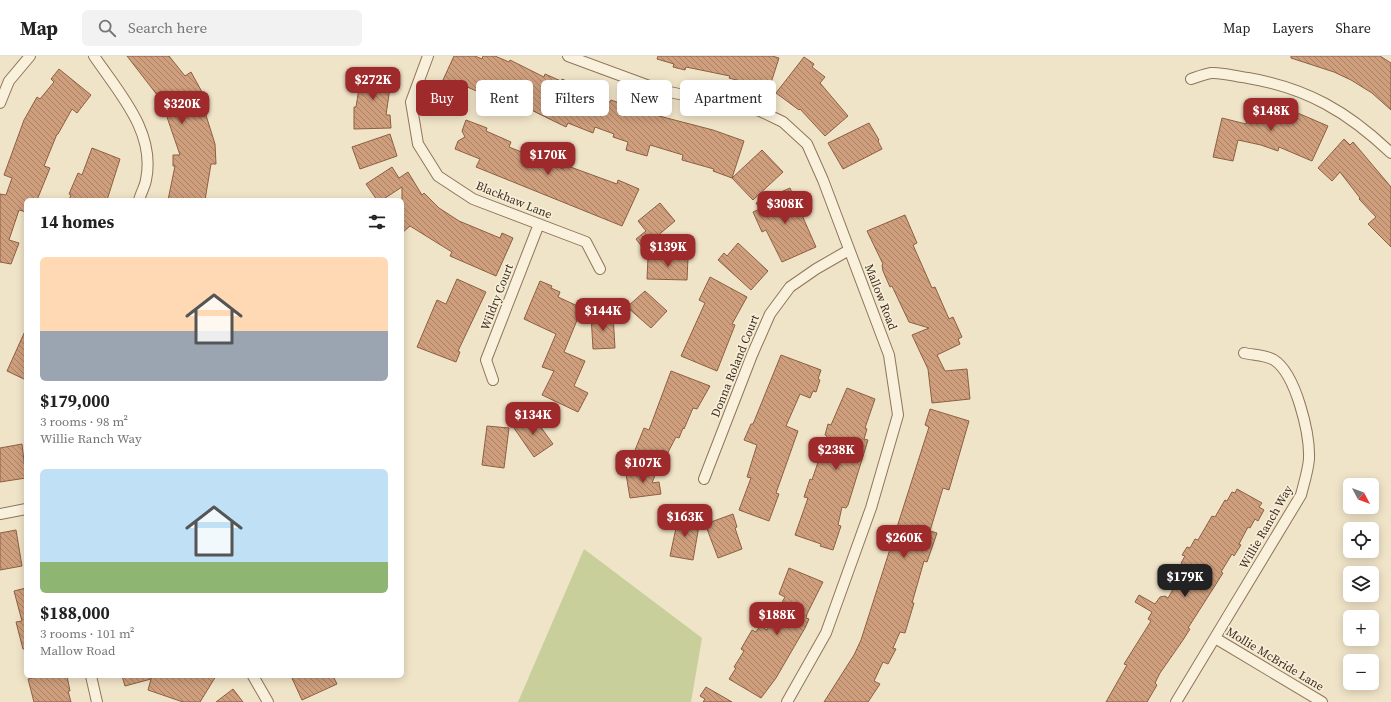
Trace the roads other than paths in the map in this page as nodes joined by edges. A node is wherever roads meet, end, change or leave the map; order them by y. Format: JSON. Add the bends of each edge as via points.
{"nodes":[{"id":1,"x":30,"y":56,"type":"edge"},
{"id":2,"x":94,"y":56,"type":"edge"},
{"id":3,"x":428,"y":56,"type":"edge"},
{"id":4,"x":568,"y":56,"type":"edge"},
{"id":5,"x":1191,"y":78,"type":"dead end"},
{"id":6,"x":0,"y":103,"type":"edge"},
{"id":7,"x":1391,"y":153,"type":"edge"},
{"id":8,"x":140,"y":198,"type":"edge"},
{"id":9,"x":539,"y":224,"type":"junction"},
{"id":10,"x":849,"y":250,"type":"junction"},
{"id":11,"x":600,"y":269,"type":"dead end"},
{"id":12,"x":1244,"y":353,"type":"dead end"},
{"id":13,"x":493,"y":380,"type":"dead end"},
{"id":14,"x":704,"y":479,"type":"dead end"},
{"id":15,"x":24,"y":509,"type":"edge"},
{"id":16,"x":0,"y":514,"type":"edge"},
{"id":17,"x":1215,"y":638,"type":"junction"},
{"id":18,"x":91,"y":678,"type":"edge"},
{"id":19,"x":254,"y":678,"type":"edge"},
{"id":20,"x":97,"y":702,"type":"edge"},
{"id":21,"x":268,"y":702,"type":"edge"},
{"id":22,"x":787,"y":702,"type":"edge"},
{"id":23,"x":1176,"y":702,"type":"edge"},
{"id":24,"x":1322,"y":702,"type":"edge"}],
"edges":[{"from":1,"to":6,"type":"street","via":[[8,81]]},
{"from":2,"to":8,"type":"street","via":[[133,113],[144,135],[148,158],[146,180]]},
{"from":3,"to":9,"type":"street","name":"Blackhaw Lane","via":[[411,102],[418,144],[438,176],[473,199]]},
{"from":4,"to":10,"type":"street","name":"Mallow Road","via":[[660,90],[760,111],[783,122],[807,144]]},
{"from":5,"to":7,"type":"street","via":[[1212,73],[1292,88],[1348,116]]},
{"from":9,"to":11,"type":"street","name":"Blackhaw Lane","via":[[586,242]]},
{"from":9,"to":13,"type":"street","name":"Wildry Court","via":[[486,360]]},
{"from":10,"to":14,"type":"street","name":"Donna Roland Court","via":[[790,287],[770,314]]},
{"from":10,"to":22,"type":"street","name":"Mallow Road","via":[[889,355],[898,415],[871,508],[826,633]]},
{"from":12,"to":17,"type":"street","name":"Willie Ranch Way","via":[[1274,360],[1287,375],[1303,413],[1309,439],[1309,459],[1301,495]]},
{"from":15,"to":16,"type":"street"},
{"from":17,"to":23,"type":"street","name":"Willie Ranch Way"},
{"from":17,"to":24,"type":"street","name":"Mollie McBride Lane"},
{"from":18,"to":20,"type":"street"},
{"from":19,"to":21,"type":"street"}]}
